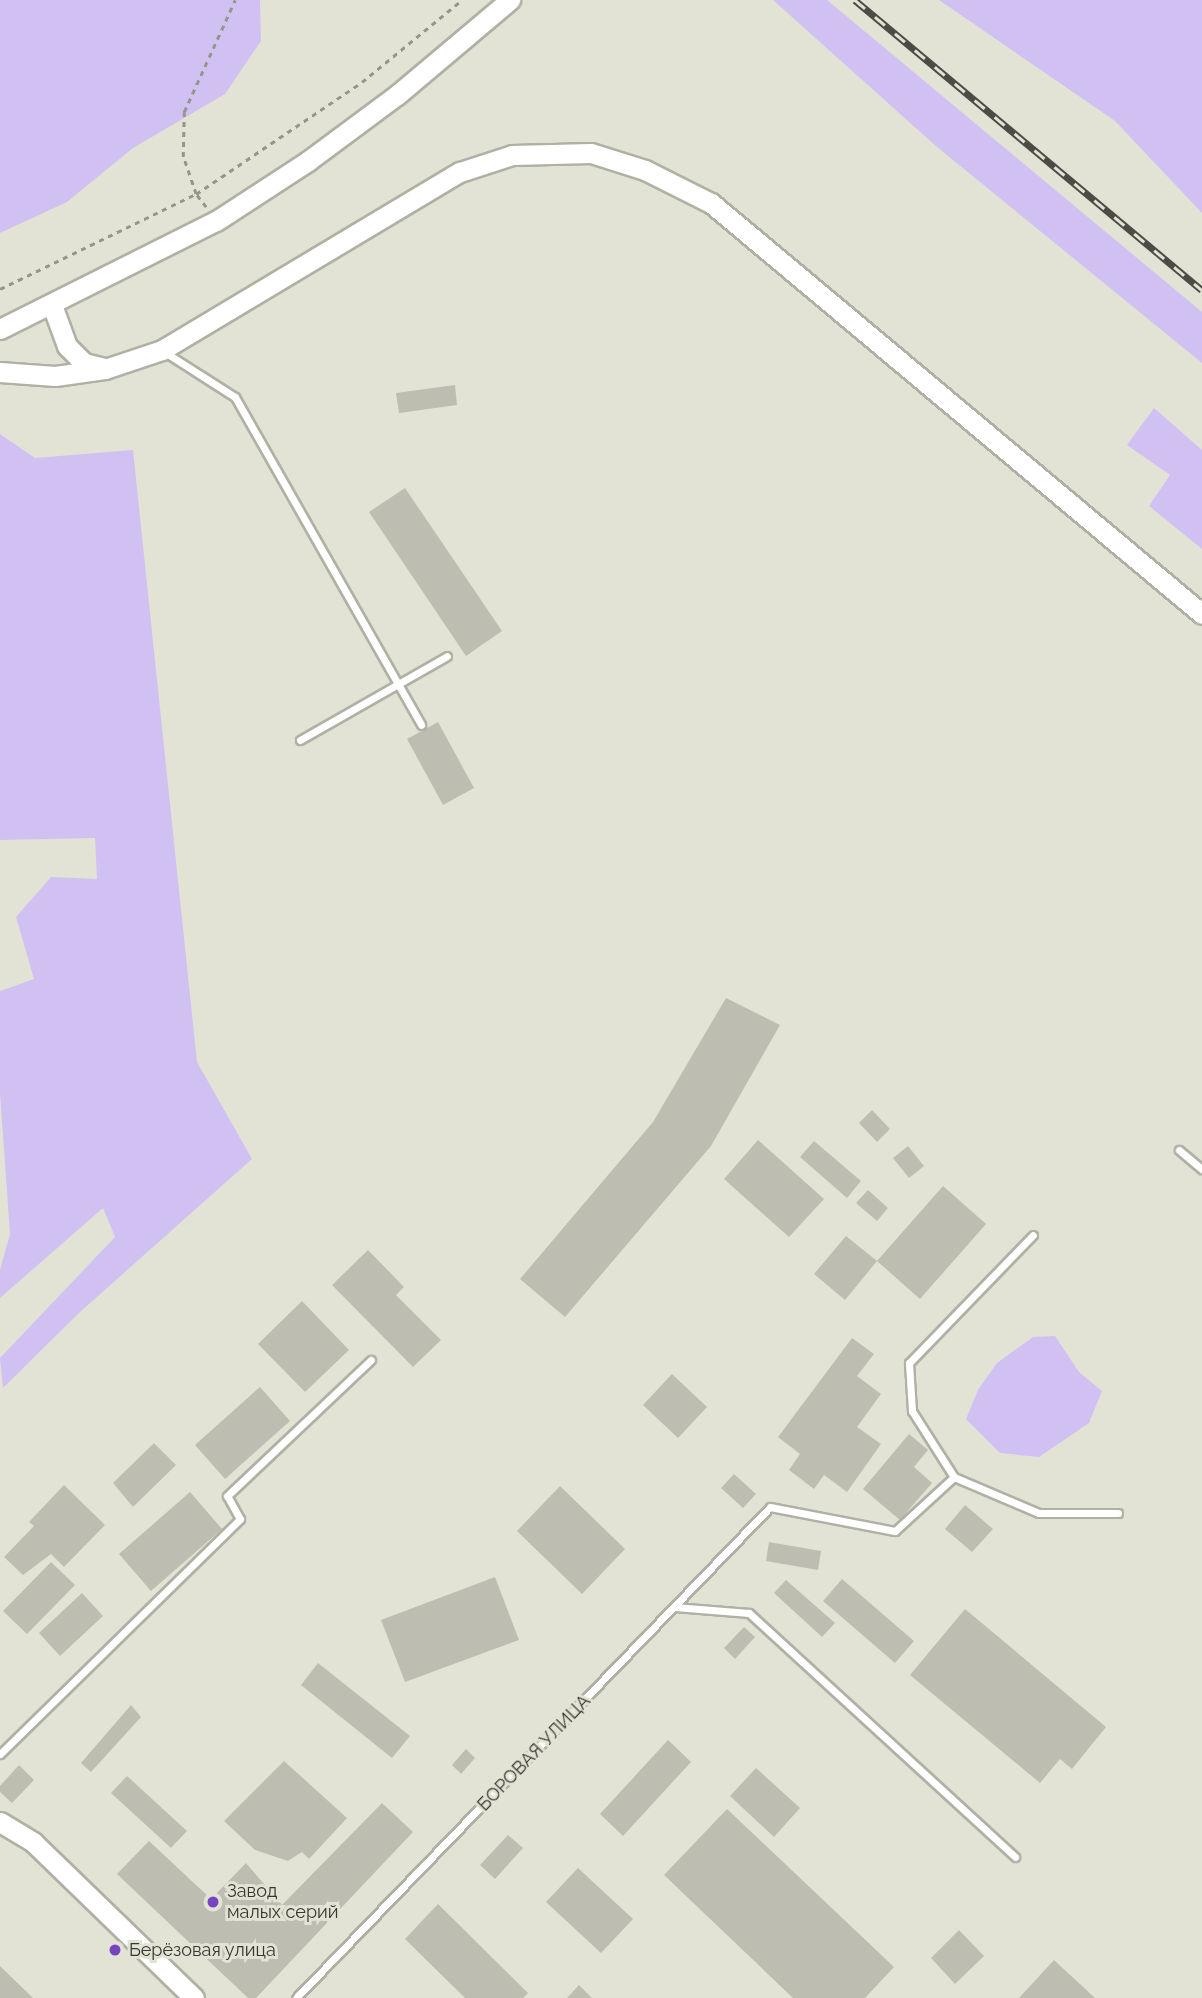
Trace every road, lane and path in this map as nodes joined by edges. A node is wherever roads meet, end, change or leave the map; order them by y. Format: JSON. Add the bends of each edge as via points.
{"nodes":[{"id":1,"x":235,"y":0,"type":"edge"},
{"id":2,"x":462,"y":0,"type":"edge"},
{"id":3,"x":509,"y":0,"type":"edge"},
{"id":4,"x":196,"y":194,"type":"junction"},
{"id":5,"x":216,"y":221,"type":"junction"},
{"id":6,"x":0,"y":289,"type":"edge"},
{"id":7,"x":52,"y":305,"type":"junction"},
{"id":8,"x":0,"y":329,"type":"edge"},
{"id":9,"x":162,"y":350,"type":"junction"},
{"id":10,"x":105,"y":369,"type":"junction"},
{"id":11,"x":0,"y":372,"type":"edge"},
{"id":12,"x":1202,"y":614,"type":"edge"},
{"id":13,"x":447,"y":656,"type":"dead end"},
{"id":14,"x":399,"y":686,"type":"junction"},
{"id":15,"x":421,"y":725,"type":"dead end"},
{"id":16,"x":300,"y":740,"type":"dead end"},
{"id":17,"x":1179,"y":1150,"type":"dead end"},
{"id":18,"x":1202,"y":1169,"type":"edge"},
{"id":19,"x":1033,"y":1235,"type":"dead end"},
{"id":20,"x":371,"y":1360,"type":"dead end"},
{"id":21,"x":954,"y":1478,"type":"junction"},
{"id":22,"x":1118,"y":1513,"type":"dead end"},
{"id":23,"x":675,"y":1606,"type":"junction"},
{"id":24,"x":0,"y":1754,"type":"edge"},
{"id":25,"x":0,"y":1822,"type":"edge"},
{"id":26,"x":1015,"y":1857,"type":"dead end"},
{"id":27,"x":194,"y":1998,"type":"edge"},
{"id":28,"x":296,"y":1998,"type":"edge"}],
"edges":[{"from":1,"to":4,"type":"path","via":[[184,112],[183,157]]},
{"from":2,"to":4,"type":"path","via":[[362,82]]},
{"from":3,"to":5,"type":"street","via":[[397,95],[308,162]]},
{"from":4,"to":5,"type":"path"},
{"from":4,"to":6,"type":"path"},
{"from":5,"to":7,"type":"street"},
{"from":7,"to":8,"type":"street"},
{"from":7,"to":10,"type":"street","via":[[67,346],[84,363]]},
{"from":9,"to":10,"type":"street"},
{"from":9,"to":12,"type":"street","via":[[460,172],[512,155],[591,153],[645,170],[711,203]]},
{"from":9,"to":14,"type":"lane","via":[[235,397]]},
{"from":10,"to":11,"type":"street","via":[[55,376]]},
{"from":13,"to":14,"type":"lane"},
{"from":14,"to":15,"type":"lane"},
{"from":14,"to":16,"type":"lane"},
{"from":17,"to":18,"type":"lane"},
{"from":19,"to":21,"type":"lane","via":[[909,1363],[912,1411]]},
{"from":20,"to":24,"type":"lane","via":[[227,1496],[240,1519]]},
{"from":21,"to":22,"type":"lane","via":[[1039,1513]]},
{"from":21,"to":23,"type":"lane","name":"БОРОВАЯ УЛИЦА","via":[[895,1531],[770,1507]]},
{"from":23,"to":26,"type":"lane","via":[[748,1613]]},
{"from":23,"to":28,"type":"lane","name":"БОРОВАЯ УЛИЦА"},
{"from":25,"to":27,"type":"street","via":[[33,1842]]}]}
